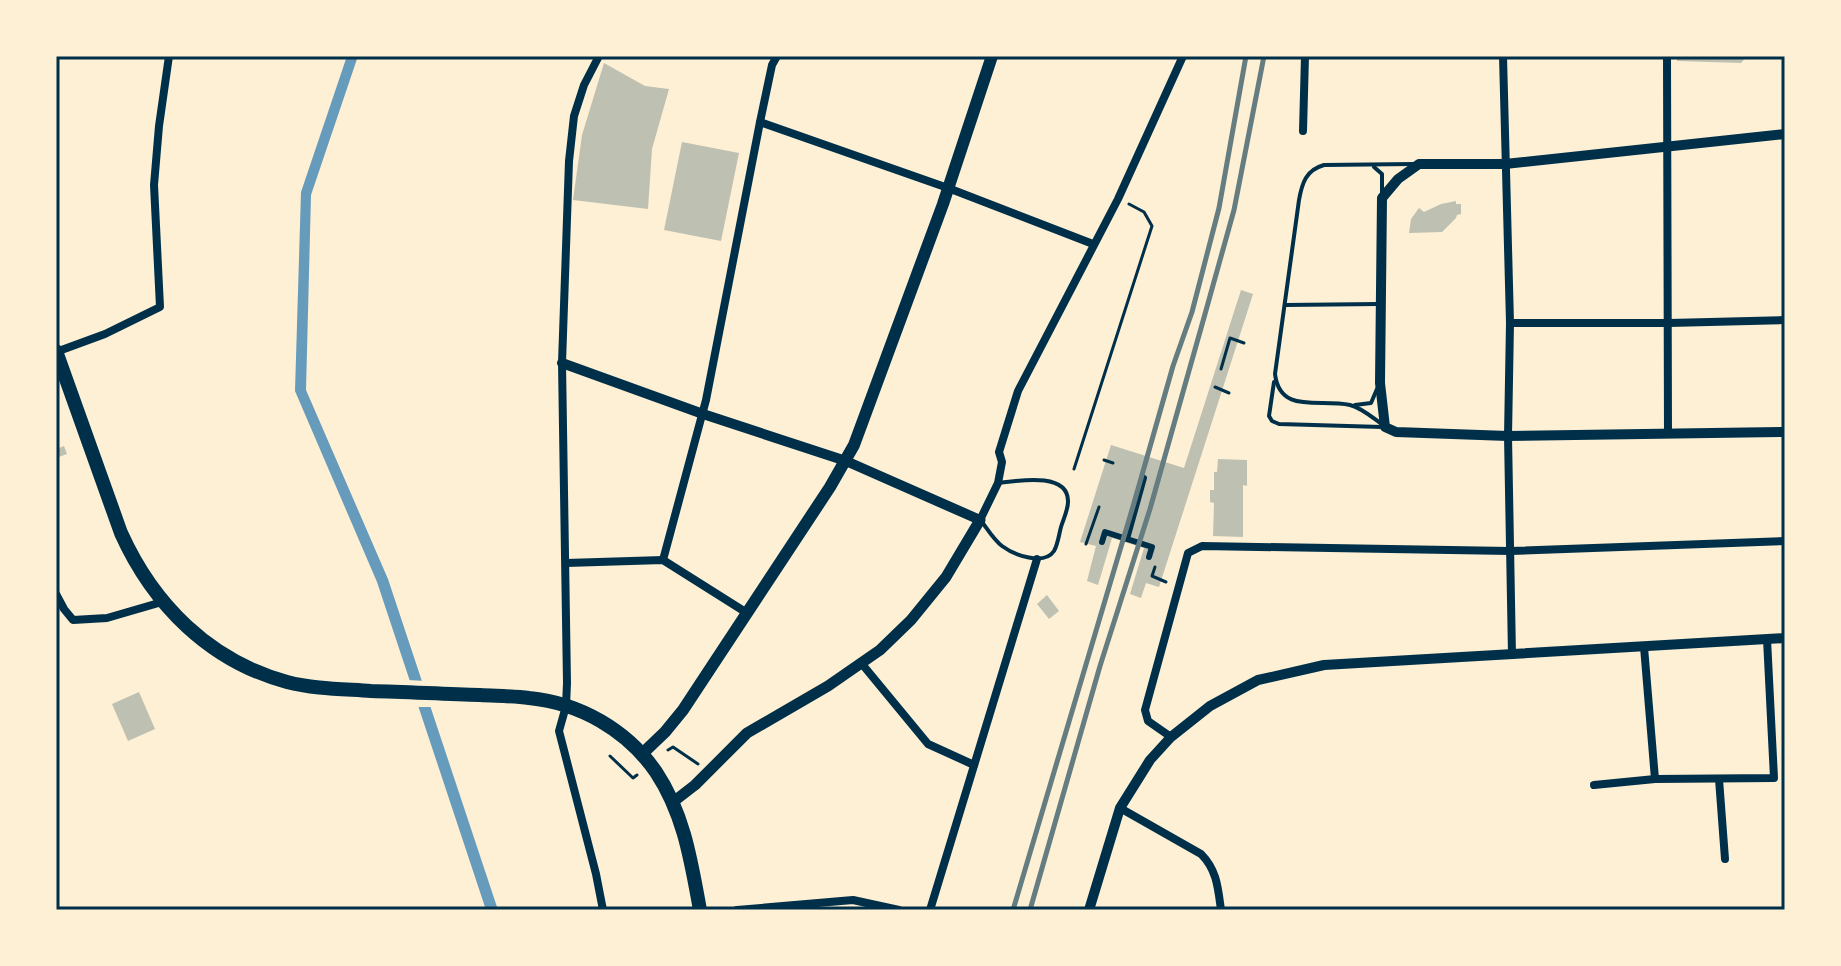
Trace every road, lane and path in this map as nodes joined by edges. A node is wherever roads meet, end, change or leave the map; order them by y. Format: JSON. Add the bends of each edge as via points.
{"nodes":[{"id":1,"x":169,"y":56,"type":"edge"},
{"id":2,"x":599,"y":56,"type":"edge"},
{"id":3,"x":777,"y":56,"type":"edge"},
{"id":4,"x":992,"y":56,"type":"edge"},
{"id":5,"x":1183,"y":56,"type":"edge"},
{"id":6,"x":1305,"y":56,"type":"edge"},
{"id":7,"x":1503,"y":56,"type":"edge"},
{"id":8,"x":1667,"y":56,"type":"edge"},
{"id":9,"x":760,"y":122,"type":"junction"},
{"id":10,"x":1303,"y":131,"type":"dead end"},
{"id":11,"x":1785,"y":134,"type":"edge"},
{"id":12,"x":1668,"y":147,"type":"junction"},
{"id":13,"x":1419,"y":164,"type":"junction"},
{"id":14,"x":1505,"y":164,"type":"junction"},
{"id":15,"x":1372,"y":165,"type":"junction"},
{"id":16,"x":948,"y":188,"type":"junction"},
{"id":17,"x":1382,"y":198,"type":"junction"},
{"id":18,"x":1118,"y":199,"type":"junction"},
{"id":19,"x":1093,"y":244,"type":"junction"},
{"id":20,"x":1380,"y":304,"type":"junction"},
{"id":21,"x":1285,"y":305,"type":"junction"},
{"id":22,"x":1785,"y":320,"type":"edge"},
{"id":23,"x":1510,"y":323,"type":"junction"},
{"id":24,"x":1669,"y":323,"type":"junction"},
{"id":25,"x":1244,"y":343,"type":"dead end"},
{"id":26,"x":56,"y":352,"type":"edge"},
{"id":27,"x":562,"y":363,"type":"junction"},
{"id":28,"x":1221,"y":369,"type":"dead end"},
{"id":29,"x":1275,"y":374,"type":"junction"},
{"id":30,"x":1380,"y":383,"type":"junction"},
{"id":31,"x":1215,"y":387,"type":"dead end"},
{"id":32,"x":1229,"y":393,"type":"dead end"},
{"id":33,"x":1353,"y":405,"type":"junction"},
{"id":34,"x":703,"y":414,"type":"junction"},
{"id":35,"x":1385,"y":427,"type":"junction"},
{"id":36,"x":1785,"y":432,"type":"edge"},
{"id":37,"x":1668,"y":433,"type":"junction"},
{"id":38,"x":1508,"y":436,"type":"junction"},
{"id":39,"x":1104,"y":460,"type":"dead end"},
{"id":40,"x":846,"y":461,"type":"junction"},
{"id":41,"x":1113,"y":463,"type":"dead end"},
{"id":42,"x":1074,"y":469,"type":"dead end"},
{"id":43,"x":1144,"y":478,"type":"dead end"},
{"id":44,"x":998,"y":483,"type":"junction"},
{"id":45,"x":1099,"y":507,"type":"dead end"},
{"id":46,"x":980,"y":520,"type":"junction"},
{"id":47,"x":1127,"y":539,"type":"junction"},
{"id":48,"x":1785,"y":541,"type":"edge"},
{"id":49,"x":1104,"y":543,"type":"dead end"},
{"id":50,"x":1086,"y":544,"type":"dead end"},
{"id":51,"x":1510,"y":551,"type":"junction"},
{"id":52,"x":1148,"y":557,"type":"dead end"},
{"id":53,"x":1037,"y":559,"type":"junction"},
{"id":54,"x":663,"y":560,"type":"junction"},
{"id":55,"x":566,"y":563,"type":"junction"},
{"id":56,"x":1152,"y":576,"type":"dead end"},
{"id":57,"x":1161,"y":579,"type":"dead end"},
{"id":58,"x":56,"y":594,"type":"edge"},
{"id":59,"x":162,"y":602,"type":"junction"},
{"id":60,"x":747,"y":613,"type":"junction"},
{"id":61,"x":1785,"y":638,"type":"edge"},
{"id":62,"x":1767,"y":639,"type":"junction"},
{"id":63,"x":1644,"y":647,"type":"junction"},
{"id":64,"x":1512,"y":655,"type":"junction"},
{"id":65,"x":862,"y":664,"type":"junction"},
{"id":66,"x":566,"y":706,"type":"junction"},
{"id":67,"x":1171,"y":737,"type":"junction"},
{"id":68,"x":673,"y":747,"type":"dead end"},
{"id":69,"x":642,"y":754,"type":"junction"},
{"id":70,"x":610,"y":756,"type":"dead end"},
{"id":71,"x":974,"y":765,"type":"junction"},
{"id":72,"x":702,"y":767,"type":"dead end"},
{"id":73,"x":633,"y":778,"type":"dead end"},
{"id":74,"x":1655,"y":779,"type":"junction"},
{"id":75,"x":1719,"y":779,"type":"junction"},
{"id":76,"x":1594,"y":785,"type":"dead end"},
{"id":77,"x":673,"y":802,"type":"junction"},
{"id":78,"x":1120,"y":808,"type":"junction"},
{"id":79,"x":1725,"y":859,"type":"dead end"},
{"id":80,"x":603,"y":910,"type":"edge"},
{"id":81,"x":700,"y":910,"type":"edge"},
{"id":82,"x":737,"y":910,"type":"edge"},
{"id":83,"x":899,"y":910,"type":"edge"},
{"id":84,"x":930,"y":910,"type":"edge"},
{"id":85,"x":1089,"y":910,"type":"edge"},
{"id":86,"x":1221,"y":910,"type":"edge"}],
"edges":[{"from":1,"to":26,"type":"street","via":[[154,185],[160,307]]},
{"from":2,"to":27,"type":"street","via":[[584,85],[571,135]]},
{"from":3,"to":9,"type":"street"},
{"from":4,"to":16,"type":"main road"},
{"from":5,"to":18,"type":"street"},
{"from":6,"to":10,"type":"street"},
{"from":7,"to":14,"type":"street"},
{"from":8,"to":12,"type":"street"},
{"from":9,"to":16,"type":"street"},
{"from":9,"to":34,"type":"street"},
{"from":11,"to":12,"type":"street"},
{"from":12,"to":14,"type":"street"},
{"from":12,"to":24,"type":"street"},
{"from":13,"to":14,"type":"street"},
{"from":13,"to":15,"type":"lane"},
{"from":13,"to":17,"type":"street"},
{"from":14,"to":23,"type":"street"},
{"from":15,"to":17,"type":"lane","via":[[1382,174]]},
{"from":15,"to":21,"type":"lane","via":[[1324,165],[1304,178]]},
{"from":16,"to":19,"type":"street"},
{"from":16,"to":40,"type":"main road"},
{"from":17,"to":20,"type":"street"},
{"from":18,"to":19,"type":"street"},
{"from":18,"to":42,"type":"path","via":[[1144,212],[1152,226]]},
{"from":19,"to":44,"type":"street","via":[[1018,391],[999,452]]},
{"from":20,"to":21,"type":"lane"},
{"from":20,"to":30,"type":"street"},
{"from":21,"to":29,"type":"lane"},
{"from":22,"to":24,"type":"street"},
{"from":23,"to":24,"type":"street"},
{"from":23,"to":38,"type":"street"},
{"from":24,"to":37,"type":"street"},
{"from":25,"to":28,"type":"path","via":[[1230,338]]},
{"from":26,"to":59,"type":"highway","via":[[121,533]]},
{"from":27,"to":34,"type":"street"},
{"from":27,"to":55,"type":"street"},
{"from":29,"to":33,"type":"lane","via":[[1277,386],[1290,401]]},
{"from":29,"to":35,"type":"lane","via":[[1272,421]]},
{"from":30,"to":33,"type":"lane","via":[[1371,403]]},
{"from":30,"to":35,"type":"street"},
{"from":31,"to":32,"type":"path"},
{"from":33,"to":35,"type":"lane"},
{"from":34,"to":40,"type":"street"},
{"from":34,"to":54,"type":"street"},
{"from":35,"to":38,"type":"street","via":[[1407,434]]},
{"from":36,"to":37,"type":"street"},
{"from":37,"to":38,"type":"street"},
{"from":38,"to":51,"type":"street"},
{"from":39,"to":41,"type":"path"},
{"from":40,"to":46,"type":"street"},
{"from":40,"to":60,"type":"main road"},
{"from":43,"to":47,"type":"street"},
{"from":44,"to":46,"type":"street"},
{"from":44,"to":53,"type":"lane","via":[[1033,478],[1065,491],[1069,502],[1054,551]]},
{"from":45,"to":50,"type":"path"},
{"from":46,"to":53,"type":"lane","via":[[1007,549]]},
{"from":46,"to":65,"type":"main road","via":[[946,577],[911,620]]},
{"from":47,"to":49,"type":"street","via":[[1105,532]]},
{"from":47,"to":52,"type":"street","via":[[1149,546]]},
{"from":48,"to":51,"type":"street"},
{"from":51,"to":64,"type":"street"},
{"from":51,"to":67,"type":"street","via":[[1202,546],[1188,553],[1145,710],[1148,721]]},
{"from":53,"to":71,"type":"street"},
{"from":54,"to":55,"type":"street"},
{"from":54,"to":60,"type":"street"},
{"from":55,"to":66,"type":"street"},
{"from":56,"to":57,"type":"path"},
{"from":58,"to":59,"type":"street","via":[[73,620],[107,618]]},
{"from":59,"to":66,"type":"highway","via":[[215,650],[266,675],[307,686],[530,698]]},
{"from":60,"to":69,"type":"main road","via":[[683,710]]},
{"from":61,"to":62,"type":"street"},
{"from":62,"to":63,"type":"street"},
{"from":62,"to":75,"type":"street","via":[[1774,778]]},
{"from":63,"to":64,"type":"street"},
{"from":63,"to":74,"type":"street"},
{"from":64,"to":67,"type":"street","via":[[1324,665],[1258,680],[1210,706]]},
{"from":65,"to":71,"type":"street","via":[[928,744]]},
{"from":65,"to":77,"type":"main road","via":[[747,733]]},
{"from":66,"to":69,"type":"highway","via":[[613,728]]},
{"from":66,"to":80,"type":"street","via":[[559,731]]},
{"from":67,"to":78,"type":"street"},
{"from":68,"to":72,"type":"path"},
{"from":69,"to":77,"type":"highway"},
{"from":70,"to":73,"type":"path"},
{"from":71,"to":84,"type":"street"},
{"from":74,"to":75,"type":"street"},
{"from":74,"to":76,"type":"street"},
{"from":75,"to":79,"type":"street"},
{"from":77,"to":81,"type":"highway"},
{"from":78,"to":85,"type":"street"},
{"from":78,"to":86,"type":"street","via":[[1201,854],[1214,872]]},
{"from":82,"to":83,"type":"street","via":[[853,900]]}]}
